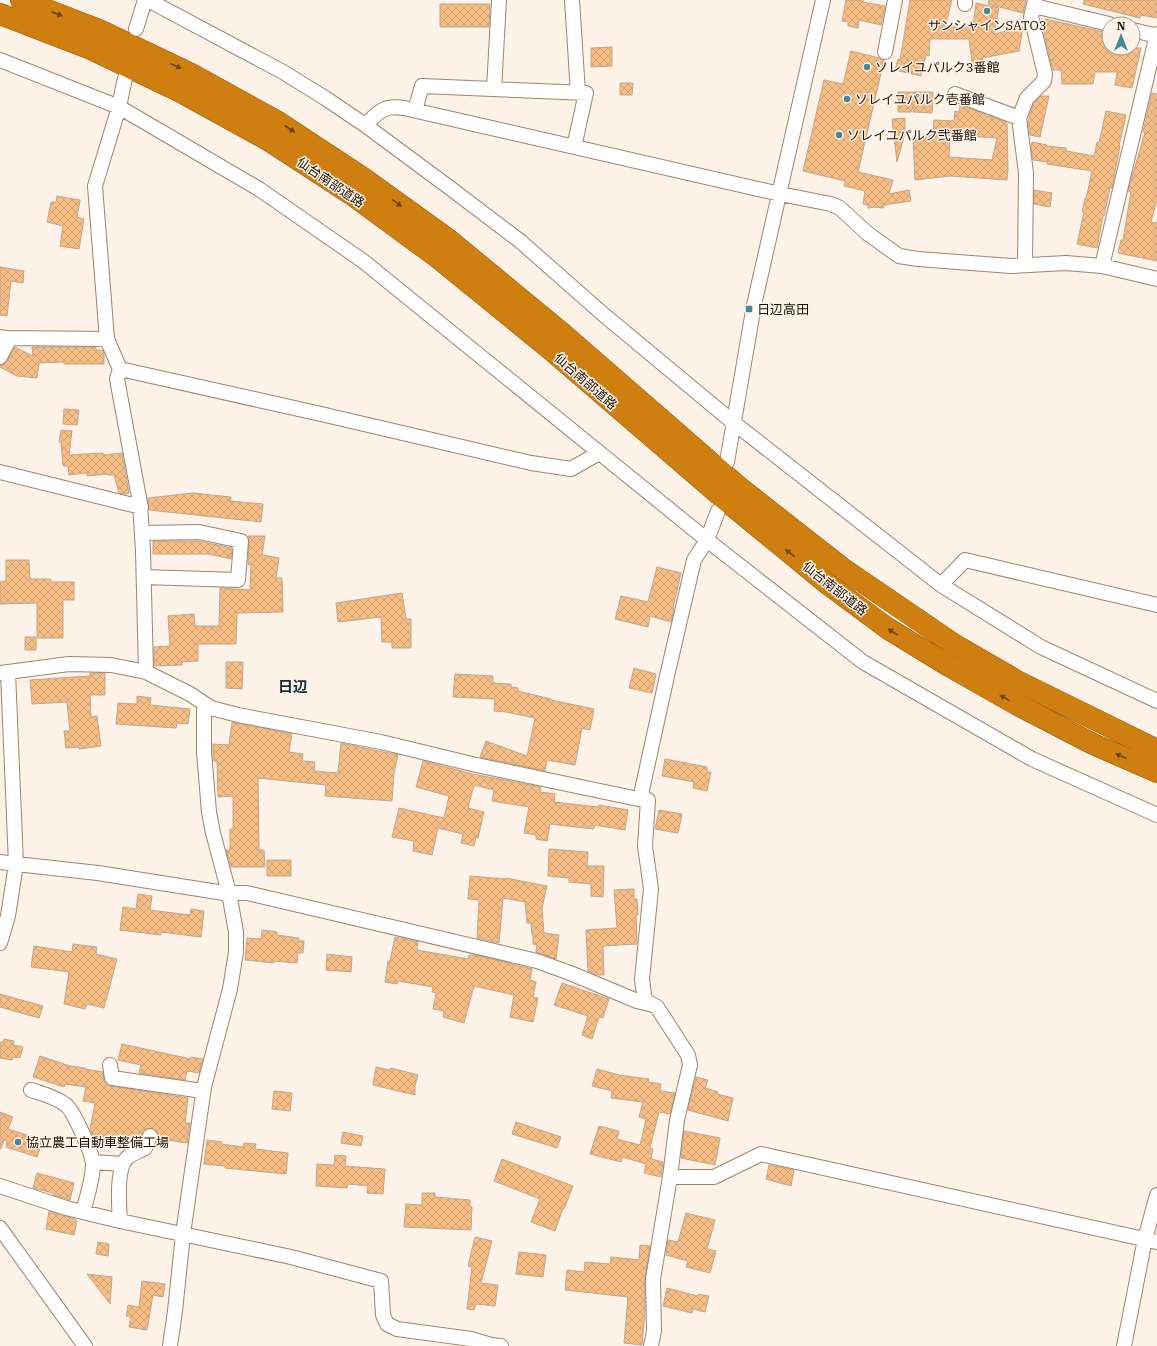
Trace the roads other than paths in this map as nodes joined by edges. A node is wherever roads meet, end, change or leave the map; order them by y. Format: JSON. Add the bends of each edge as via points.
{"nodes":[{"id":1,"x":21,"y":0,"type":"edge"},
{"id":2,"x":145,"y":0,"type":"edge"},
{"id":3,"x":148,"y":0,"type":"edge"},
{"id":4,"x":499,"y":0,"type":"edge"},
{"id":5,"x":572,"y":0,"type":"edge"},
{"id":6,"x":823,"y":0,"type":"edge"},
{"id":7,"x":895,"y":0,"type":"edge"},
{"id":8,"x":1034,"y":3,"type":"edge"},
{"id":9,"x":0,"y":14,"type":"edge"},
{"id":10,"x":1101,"y":22,"type":"edge"},
{"id":11,"x":136,"y":28,"type":"dead end"},
{"id":12,"x":1141,"y":32,"type":"edge"},
{"id":13,"x":1157,"y":35,"type":"edge"},
{"id":14,"x":885,"y":52,"type":"dead end"},
{"id":15,"x":0,"y":60,"type":"edge"},
{"id":16,"x":126,"y":78,"type":"dead end"},
{"id":17,"x":494,"y":89,"type":"junction"},
{"id":18,"x":578,"y":93,"type":"junction"},
{"id":19,"x":955,"y":94,"type":"dead end"},
{"id":20,"x":119,"y":107,"type":"junction"},
{"id":21,"x":415,"y":110,"type":"junction"},
{"id":22,"x":1019,"y":118,"type":"junction"},
{"id":23,"x":365,"y":125,"type":"junction"},
{"id":24,"x":574,"y":147,"type":"junction"},
{"id":25,"x":780,"y":194,"type":"junction"},
{"id":26,"x":1024,"y":265,"type":"junction"},
{"id":27,"x":1102,"y":266,"type":"junction"},
{"id":28,"x":1157,"y":279,"type":"edge"},
{"id":29,"x":5,"y":338,"type":"edge"},
{"id":30,"x":107,"y":339,"type":"junction"},
{"id":31,"x":0,"y":357,"type":"edge"},
{"id":32,"x":120,"y":369,"type":"junction"},
{"id":33,"x":734,"y":423,"type":"junction"},
{"id":34,"x":600,"y":453,"type":"junction"},
{"id":35,"x":728,"y":462,"type":"dead end"},
{"id":36,"x":0,"y":472,"type":"edge"},
{"id":37,"x":140,"y":507,"type":"junction"},
{"id":38,"x":718,"y":511,"type":"dead end"},
{"id":39,"x":142,"y":533,"type":"junction"},
{"id":40,"x":707,"y":540,"type":"junction"},
{"id":41,"x":144,"y":577,"type":"junction"},
{"id":42,"x":941,"y":585,"type":"junction"},
{"id":43,"x":1157,"y":605,"type":"edge"},
{"id":44,"x":4,"y":672,"type":"edge"},
{"id":45,"x":146,"y":672,"type":"junction"},
{"id":46,"x":1157,"y":701,"type":"edge"},
{"id":47,"x":204,"y":704,"type":"junction"},
{"id":48,"x":1157,"y":750,"type":"edge"},
{"id":49,"x":1157,"y":772,"type":"edge"},
{"id":50,"x":643,"y":800,"type":"junction"},
{"id":51,"x":1157,"y":815,"type":"edge"},
{"id":52,"x":0,"y":862,"type":"edge"},
{"id":53,"x":16,"y":864,"type":"junction"},
{"id":54,"x":229,"y":893,"type":"junction"},
{"id":55,"x":0,"y":943,"type":"edge"},
{"id":56,"x":657,"y":1007,"type":"junction"},
{"id":57,"x":110,"y":1065,"type":"dead end"},
{"id":58,"x":31,"y":1090,"type":"dead end"},
{"id":59,"x":203,"y":1091,"type":"junction"},
{"id":60,"x":150,"y":1136,"type":"dead end"},
{"id":61,"x":93,"y":1162,"type":"junction"},
{"id":62,"x":122,"y":1164,"type":"junction"},
{"id":63,"x":670,"y":1178,"type":"junction"},
{"id":64,"x":0,"y":1186,"type":"edge"},
{"id":65,"x":1157,"y":1195,"type":"edge"},
{"id":66,"x":83,"y":1212,"type":"junction"},
{"id":67,"x":120,"y":1221,"type":"junction"},
{"id":68,"x":0,"y":1228,"type":"edge"},
{"id":69,"x":183,"y":1234,"type":"junction"},
{"id":70,"x":1151,"y":1240,"type":"edge"},
{"id":71,"x":85,"y":1346,"type":"edge"},
{"id":72,"x":170,"y":1346,"type":"edge"},
{"id":73,"x":501,"y":1346,"type":"edge"},
{"id":74,"x":651,"y":1346,"type":"edge"},
{"id":75,"x":1124,"y":1346,"type":"edge"}],
"edges":[{"from":1,"to":48,"type":"highway","name":"仙台南部道路","one_way":true,"via":[[99,30],[192,74],[278,122],[357,173],[449,240],[563,334],[740,488],[842,568],[955,645],[1017,681]]},
{"from":2,"to":11,"type":"street"},
{"from":3,"to":23,"type":"street","via":[[283,72]]},
{"from":4,"to":17,"type":"street"},
{"from":5,"to":18,"type":"street"},
{"from":6,"to":25,"type":"street"},
{"from":7,"to":14,"type":"street"},
{"from":8,"to":10,"type":"street"},
{"from":8,"to":22,"type":"street","via":[[1031,17],[1046,74],[1044,80],[1027,98]]},
{"from":49,"to":9,"type":"highway","name":"仙台南部道路","one_way":true,"via":[[1093,744],[949,666],[888,628],[828,585],[550,349],[437,257],[351,194],[268,140],[181,92],[91,49]]},
{"from":12,"to":13,"type":"street"},
{"from":13,"to":27,"type":"street"},
{"from":15,"to":20,"type":"street"},
{"from":16,"to":20,"type":"street"},
{"from":17,"to":18,"type":"street"},
{"from":17,"to":21,"type":"street","via":[[422,86]]},
{"from":18,"to":24,"type":"street","via":[[586,93]]},
{"from":19,"to":22,"type":"street"},
{"from":20,"to":30,"type":"street","via":[[95,186]]},
{"from":20,"to":34,"type":"street","via":[[259,188],[363,261]]},
{"from":21,"to":23,"type":"street","via":[[392,106],[381,111]]},
{"from":21,"to":24,"type":"street"},
{"from":22,"to":26,"type":"street","via":[[1026,173]]},
{"from":23,"to":33,"type":"street","via":[[520,241]]},
{"from":24,"to":25,"type":"street"},
{"from":25,"to":26,"type":"street","via":[[840,208],[867,233],[899,256]]},
{"from":25,"to":33,"type":"street","via":[[754,305]]},
{"from":26,"to":27,"type":"street","via":[[1066,263]]},
{"from":27,"to":28,"type":"street"},
{"from":29,"to":30,"type":"street"},
{"from":29,"to":31,"type":"street"},
{"from":30,"to":32,"type":"street"},
{"from":32,"to":34,"type":"street","via":[[531,463],[571,469]]},
{"from":32,"to":37,"type":"street","via":[[118,379]]},
{"from":33,"to":35,"type":"street"},
{"from":33,"to":42,"type":"street"},
{"from":34,"to":40,"type":"street"},
{"from":36,"to":37,"type":"street"},
{"from":37,"to":39,"type":"street"},
{"from":38,"to":40,"type":"street"},
{"from":39,"to":41,"type":"street"},
{"from":39,"to":41,"type":"street","via":[[199,532],[241,541],[238,580]]},
{"from":40,"to":50,"type":"street","via":[[694,560],[646,771],[642,790]]},
{"from":40,"to":51,"type":"street","via":[[863,662],[1032,759]]},
{"from":41,"to":45,"type":"street"},
{"from":42,"to":43,"type":"street","via":[[965,560]]},
{"from":42,"to":46,"type":"street","via":[[1040,647]]},
{"from":44,"to":45,"type":"street","via":[[69,664],[111,665]]},
{"from":44,"to":53,"type":"street"},
{"from":45,"to":47,"type":"street"},
{"from":47,"to":50,"type":"street","via":[[238,715],[381,742]]},
{"from":47,"to":54,"type":"street","via":[[204,752],[209,812]]},
{"from":50,"to":56,"type":"street","via":[[648,800],[645,846],[651,889],[642,979],[646,1001]]},
{"from":52,"to":53,"type":"street"},
{"from":53,"to":54,"type":"street","via":[[98,873]]},
{"from":53,"to":55,"type":"street","via":[[8,916]]},
{"from":54,"to":56,"type":"street","via":[[247,893],[537,960]]},
{"from":54,"to":59,"type":"street","via":[[236,932],[236,952],[230,989]]},
{"from":56,"to":63,"type":"street","via":[[688,1055],[690,1065],[677,1120]]},
{"from":57,"to":59,"type":"street","via":[[112,1078]]},
{"from":58,"to":61,"type":"street","via":[[51,1096],[66,1105],[75,1119]]},
{"from":59,"to":69,"type":"street"},
{"from":60,"to":62,"type":"street","via":[[145,1148],[128,1157]]},
{"from":61,"to":62,"type":"street"},
{"from":61,"to":66,"type":"street"},
{"from":62,"to":67,"type":"street","via":[[118,1193]]},
{"from":63,"to":70,"type":"street","via":[[714,1177],[761,1154]]},
{"from":63,"to":74,"type":"street","via":[[653,1279],[654,1331]]},
{"from":64,"to":66,"type":"street"},
{"from":65,"to":70,"type":"street"},
{"from":66,"to":67,"type":"street"},
{"from":67,"to":69,"type":"street"},
{"from":68,"to":71,"type":"street"},
{"from":69,"to":72,"type":"street"},
{"from":69,"to":73,"type":"street","via":[[291,1257],[381,1281],[382,1315],[387,1324],[397,1329],[471,1339]]},
{"from":70,"to":75,"type":"street"}]}
